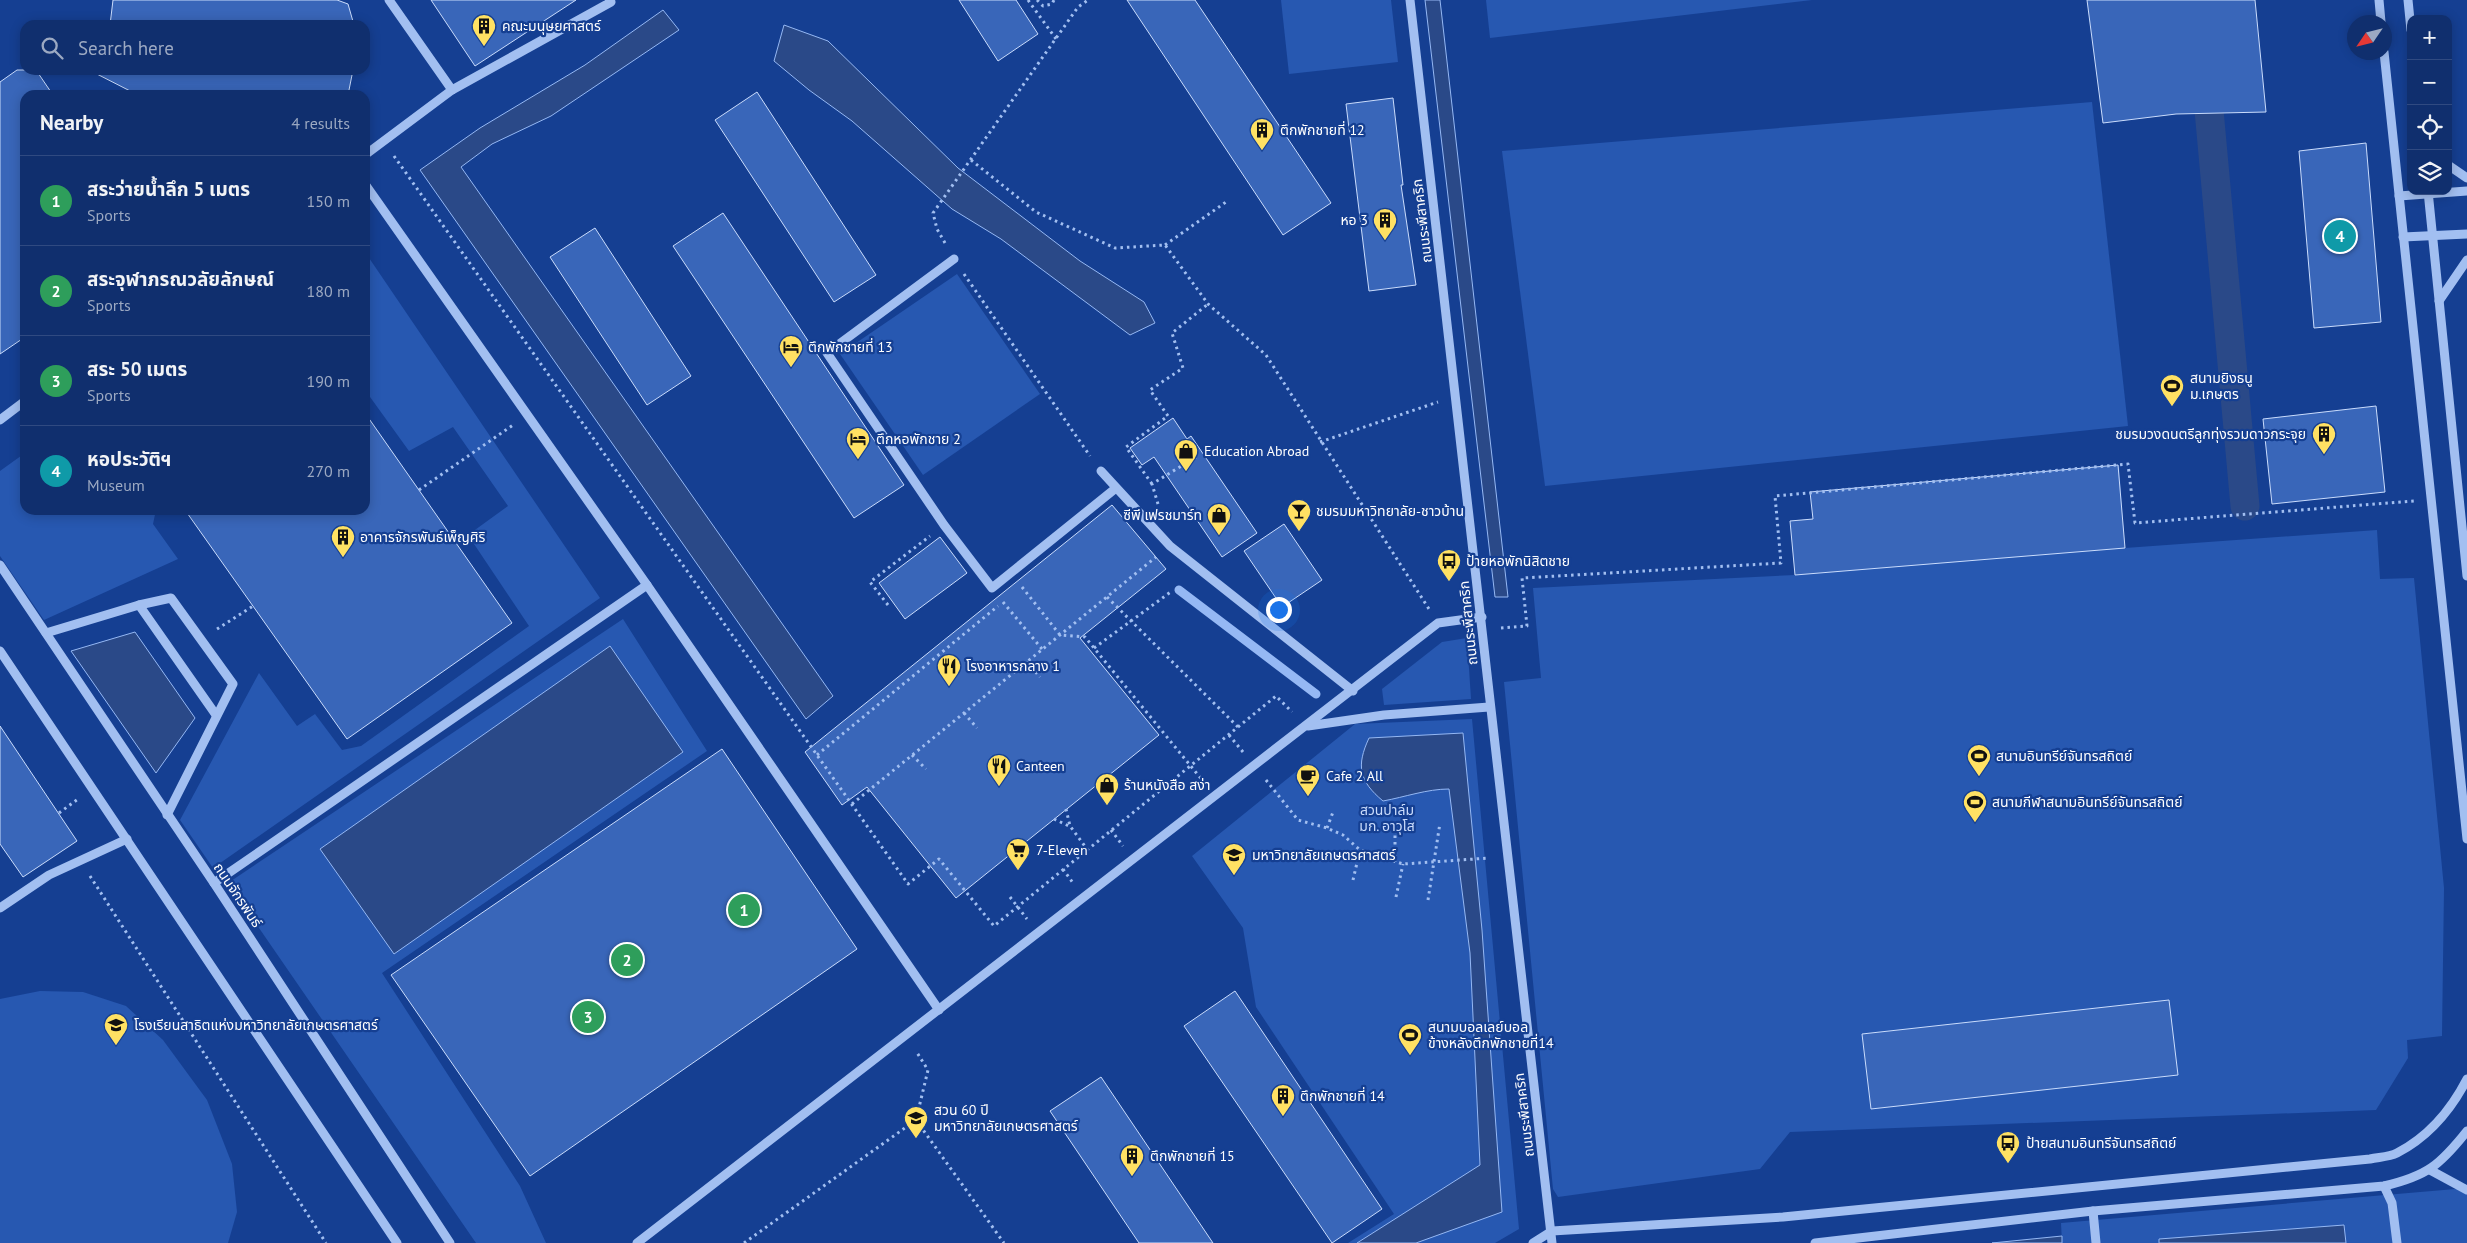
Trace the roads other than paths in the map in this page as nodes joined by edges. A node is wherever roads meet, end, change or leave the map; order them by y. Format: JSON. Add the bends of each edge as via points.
{"nodes":[{"id":1,"x":390,"y":0,"type":"edge"},
{"id":2,"x":609,"y":0,"type":"edge"},
{"id":3,"x":1410,"y":0,"type":"edge"},
{"id":4,"x":2379,"y":0,"type":"edge"},
{"id":5,"x":2408,"y":0,"type":"edge"},
{"id":6,"x":2381,"y":15,"type":"edge"},
{"id":7,"x":2410,"y":15,"type":"edge"},
{"id":8,"x":2385,"y":60,"type":"edge"},
{"id":9,"x":452,"y":90,"type":"junction"},
{"id":10,"x":370,"y":151,"type":"edge"},
{"id":11,"x":2452,"y":168,"type":"edge"},
{"id":12,"x":2467,"y":178,"type":"edge"},
{"id":13,"x":370,"y":191,"type":"edge"},
{"id":14,"x":2467,"y":191,"type":"edge"},
{"id":15,"x":2452,"y":192,"type":"edge"},
{"id":16,"x":2409,"y":195,"type":"edge"},
{"id":17,"x":2428,"y":195,"type":"edge"},
{"id":18,"x":2399,"y":196,"type":"junction"},
{"id":19,"x":2467,"y":234,"type":"edge"},
{"id":20,"x":2432,"y":236,"type":"junction"},
{"id":21,"x":2403,"y":237,"type":"junction"},
{"id":22,"x":954,"y":259,"type":"road end"},
{"id":23,"x":2467,"y":260,"type":"edge"},
{"id":24,"x":2438,"y":301,"type":"junction"},
{"id":25,"x":20,"y":406,"type":"edge"},
{"id":26,"x":0,"y":420,"type":"edge"},
{"id":27,"x":1101,"y":470,"type":"road end"},
{"id":28,"x":1116,"y":488,"type":"junction"},
{"id":29,"x":0,"y":565,"type":"edge"},
{"id":30,"x":2467,"y":576,"type":"edge"},
{"id":31,"x":647,"y":585,"type":"junction"},
{"id":32,"x":139,"y":605,"type":"junction"},
{"id":33,"x":1482,"y":618,"type":"junction"},
{"id":34,"x":46,"y":634,"type":"junction"},
{"id":35,"x":0,"y":651,"type":"edge"},
{"id":36,"x":1353,"y":691,"type":"junction"},
{"id":37,"x":1489,"y":707,"type":"junction"},
{"id":38,"x":216,"y":715,"type":"junction"},
{"id":39,"x":1307,"y":726,"type":"junction"},
{"id":40,"x":167,"y":815,"type":"junction"},
{"id":41,"x":127,"y":839,"type":"junction"},
{"id":42,"x":2467,"y":839,"type":"edge"},
{"id":43,"x":214,"y":882,"type":"junction"},
{"id":44,"x":0,"y":908,"type":"edge"},
{"id":45,"x":939,"y":1010,"type":"junction"},
{"id":46,"x":2467,"y":1079,"type":"edge"},
{"id":47,"x":2467,"y":1131,"type":"edge"},
{"id":48,"x":2430,"y":1170,"type":"junction"},
{"id":49,"x":2384,"y":1186,"type":"junction"},
{"id":50,"x":2467,"y":1190,"type":"edge"},
{"id":51,"x":2093,"y":1211,"type":"junction"},
{"id":52,"x":1552,"y":1231,"type":"junction"},
{"id":53,"x":397,"y":1243,"type":"edge"},
{"id":54,"x":450,"y":1243,"type":"edge"},
{"id":55,"x":637,"y":1243,"type":"edge"},
{"id":56,"x":1533,"y":1243,"type":"edge"},
{"id":57,"x":1552,"y":1243,"type":"edge"},
{"id":58,"x":1815,"y":1243,"type":"edge"},
{"id":59,"x":2096,"y":1243,"type":"edge"},
{"id":60,"x":2397,"y":1243,"type":"edge"}],
"edges":[{"from":1,"to":9,"type":"lane"},
{"from":2,"to":9,"type":"lane","via":[[611,2]]},
{"from":3,"to":33,"type":"lane","name":"ถนนระพีสาคริก"},
{"from":4,"to":6,"type":"lane"},
{"from":5,"to":7,"type":"lane"},
{"from":8,"to":18,"type":"lane"},
{"from":9,"to":10,"type":"lane"},
{"from":11,"to":12,"type":"lane"},
{"from":13,"to":31,"type":"lane"},
{"from":14,"to":15,"type":"lane"},
{"from":16,"to":18,"type":"lane"},
{"from":17,"to":20,"type":"lane"},
{"from":18,"to":21,"type":"lane"},
{"from":19,"to":20,"type":"lane"},
{"from":20,"to":21,"type":"lane"},
{"from":20,"to":24,"type":"lane"},
{"from":21,"to":42,"type":"lane"},
{"from":22,"to":28,"type":"lane","via":[[827,353],[944,525],[992,588]]},
{"from":23,"to":24,"type":"lane"},
{"from":24,"to":30,"type":"lane"},
{"from":25,"to":26,"type":"lane"},
{"from":27,"to":28,"type":"lane"},
{"from":28,"to":36,"type":"lane","via":[[1170,546]]},
{"from":29,"to":34,"type":"lane","name":"ถนนจักรพันธ์"},
{"from":31,"to":43,"type":"lane"},
{"from":31,"to":45,"type":"lane"},
{"from":32,"to":34,"type":"lane"},
{"from":32,"to":38,"type":"lane"},
{"from":32,"to":38,"type":"lane","via":[[171,598],[202,639],[233,684]]},
{"from":33,"to":36,"type":"lane","via":[[1438,623]]},
{"from":33,"to":37,"type":"lane","name":"ถนนระพีสาคริก"},
{"from":34,"to":40,"type":"lane","name":"ถนนจักรพันธ์"},
{"from":35,"to":41,"type":"lane"},
{"from":36,"to":39,"type":"lane"},
{"from":37,"to":39,"type":"lane","via":[[1384,715]]},
{"from":37,"to":52,"type":"lane","name":"ถนนระพีสาคริก"},
{"from":38,"to":40,"type":"lane"},
{"from":39,"to":45,"type":"lane"},
{"from":40,"to":43,"type":"lane","name":"ถนนจักรพันธ์"},
{"from":41,"to":44,"type":"lane","via":[[49,875]]},
{"from":41,"to":53,"type":"lane"},
{"from":43,"to":54,"type":"lane","name":"ถนนจักรพันธ์"},
{"from":45,"to":55,"type":"lane"},
{"from":46,"to":52,"type":"lane","via":[[2455,1101],[2424,1136],[2395,1154],[2370,1159],[1783,1217]]},
{"from":47,"to":48,"type":"lane","via":[[2451,1152]]},
{"from":48,"to":49,"type":"lane","via":[[2410,1180]]},
{"from":48,"to":50,"type":"lane"},
{"from":49,"to":51,"type":"lane"},
{"from":49,"to":60,"type":"lane","via":[[2392,1203]]},
{"from":51,"to":58,"type":"lane"},
{"from":51,"to":59,"type":"lane"},
{"from":52,"to":56,"type":"lane"},
{"from":52,"to":57,"type":"lane","name":"ถนนระพีสาคริก"}]}
